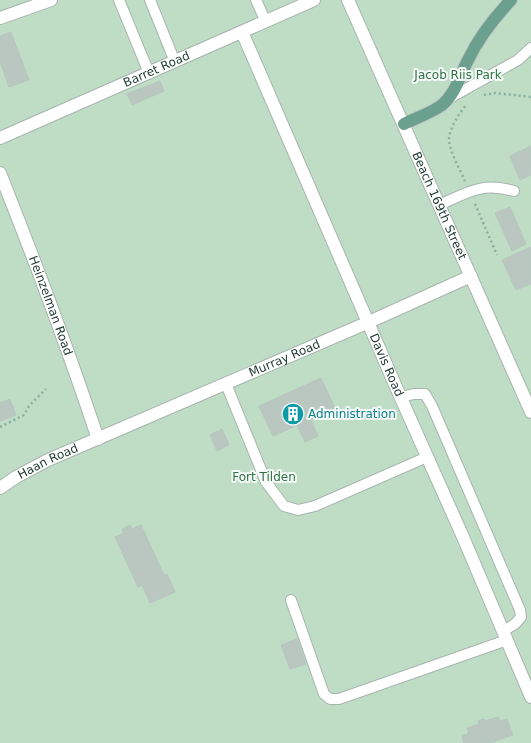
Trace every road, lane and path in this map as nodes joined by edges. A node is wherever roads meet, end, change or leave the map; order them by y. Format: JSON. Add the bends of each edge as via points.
{"nodes":[{"id":1,"x":51,"y":0,"type":"edge"},
{"id":2,"x":119,"y":0,"type":"edge"},
{"id":3,"x":150,"y":0,"type":"edge"},
{"id":4,"x":256,"y":0,"type":"edge"},
{"id":5,"x":314,"y":0,"type":"edge"},
{"id":6,"x":348,"y":0,"type":"edge"},
{"id":7,"x":511,"y":0,"type":"edge"},
{"id":8,"x":0,"y":18,"type":"edge"},
{"id":9,"x":266,"y":22,"type":"junction"},
{"id":10,"x":242,"y":32,"type":"junction"},
{"id":11,"x":531,"y":48,"type":"edge"},
{"id":12,"x":175,"y":62,"type":"junction"},
{"id":13,"x":149,"y":73,"type":"junction"},
{"id":14,"x":481,"y":96,"type":"dead end"},
{"id":15,"x":531,"y":97,"type":"edge"},
{"id":16,"x":448,"y":99,"type":"junction"},
{"id":17,"x":469,"y":101,"type":"dead end"},
{"id":18,"x":404,"y":124,"type":"junction"},
{"id":19,"x":0,"y":138,"type":"edge"},
{"id":20,"x":0,"y":173,"type":"edge"},
{"id":21,"x":470,"y":191,"type":"junction"},
{"id":22,"x":514,"y":191,"type":"dead end"},
{"id":23,"x":439,"y":205,"type":"junction"},
{"id":24,"x":497,"y":255,"type":"dead end"},
{"id":25,"x":470,"y":276,"type":"junction"},
{"id":26,"x":368,"y":322,"type":"junction"},
{"id":27,"x":226,"y":384,"type":"junction"},
{"id":28,"x":46,"y":389,"type":"dead end"},
{"id":29,"x":401,"y":398,"type":"junction"},
{"id":30,"x":531,"y":412,"type":"edge"},
{"id":31,"x":0,"y":427,"type":"edge"},
{"id":32,"x":98,"y":439,"type":"junction"},
{"id":33,"x":427,"y":457,"type":"junction"},
{"id":34,"x":0,"y":488,"type":"edge"},
{"id":35,"x":291,"y":600,"type":"dead end"},
{"id":36,"x":505,"y":635,"type":"junction"},
{"id":37,"x":531,"y":697,"type":"edge"}],
"edges":[{"from":1,"to":8,"type":"street"},
{"from":2,"to":13,"type":"lane"},
{"from":3,"to":12,"type":"lane"},
{"from":4,"to":9,"type":"lane"},
{"from":5,"to":9,"type":"street","name":"Barret Road"},
{"from":6,"to":18,"type":"street","name":"Beach 169th Street"},
{"from":7,"to":16,"type":"main road","via":[[484,32]]},
{"from":9,"to":10,"type":"street","name":"Barret Road"},
{"from":10,"to":12,"type":"street","name":"Barret Road"},
{"from":10,"to":26,"type":"street","name":"Davis Road"},
{"from":11,"to":16,"type":"lane","via":[[518,60]]},
{"from":12,"to":13,"type":"street","name":"Barret Road"},
{"from":13,"to":19,"type":"street","name":"Barret Road"},
{"from":14,"to":15,"type":"path","via":[[495,93]]},
{"from":16,"to":18,"type":"main road","via":[[438,108]]},
{"from":17,"to":21,"type":"path","via":[[460,112],[449,139]]},
{"from":18,"to":23,"type":"street","name":"Beach 169th Street"},
{"from":20,"to":32,"type":"street","name":"Heinzelman Road","via":[[43,282]]},
{"from":21,"to":22,"type":"lane","via":[[487,187]]},
{"from":21,"to":23,"type":"lane"},
{"from":21,"to":24,"type":"path"},
{"from":23,"to":25,"type":"street","name":"Beach 169th Street"},
{"from":25,"to":26,"type":"street","name":"Murray Road"},
{"from":25,"to":30,"type":"street","name":"Beach 169th Street"},
{"from":26,"to":27,"type":"street","name":"Murray Road"},
{"from":26,"to":29,"type":"street","name":"Davis Road"},
{"from":27,"to":32,"type":"street","name":"Murray Road"},
{"from":27,"to":33,"type":"lane","via":[[266,482],[284,506],[298,510],[315,506]]},
{"from":28,"to":31,"type":"path","via":[[24,415]]},
{"from":29,"to":33,"type":"street","name":"Davis Road"},
{"from":29,"to":36,"type":"lane","via":[[425,394],[432,406],[520,610],[521,617]]},
{"from":32,"to":34,"type":"street","name":"Haan Road","via":[[48,460]]},
{"from":33,"to":36,"type":"street","name":"Davis Road"},
{"from":35,"to":36,"type":"lane","via":[[324,694],[330,699],[339,699]]},
{"from":36,"to":37,"type":"street","name":"Davis Road"}]}
